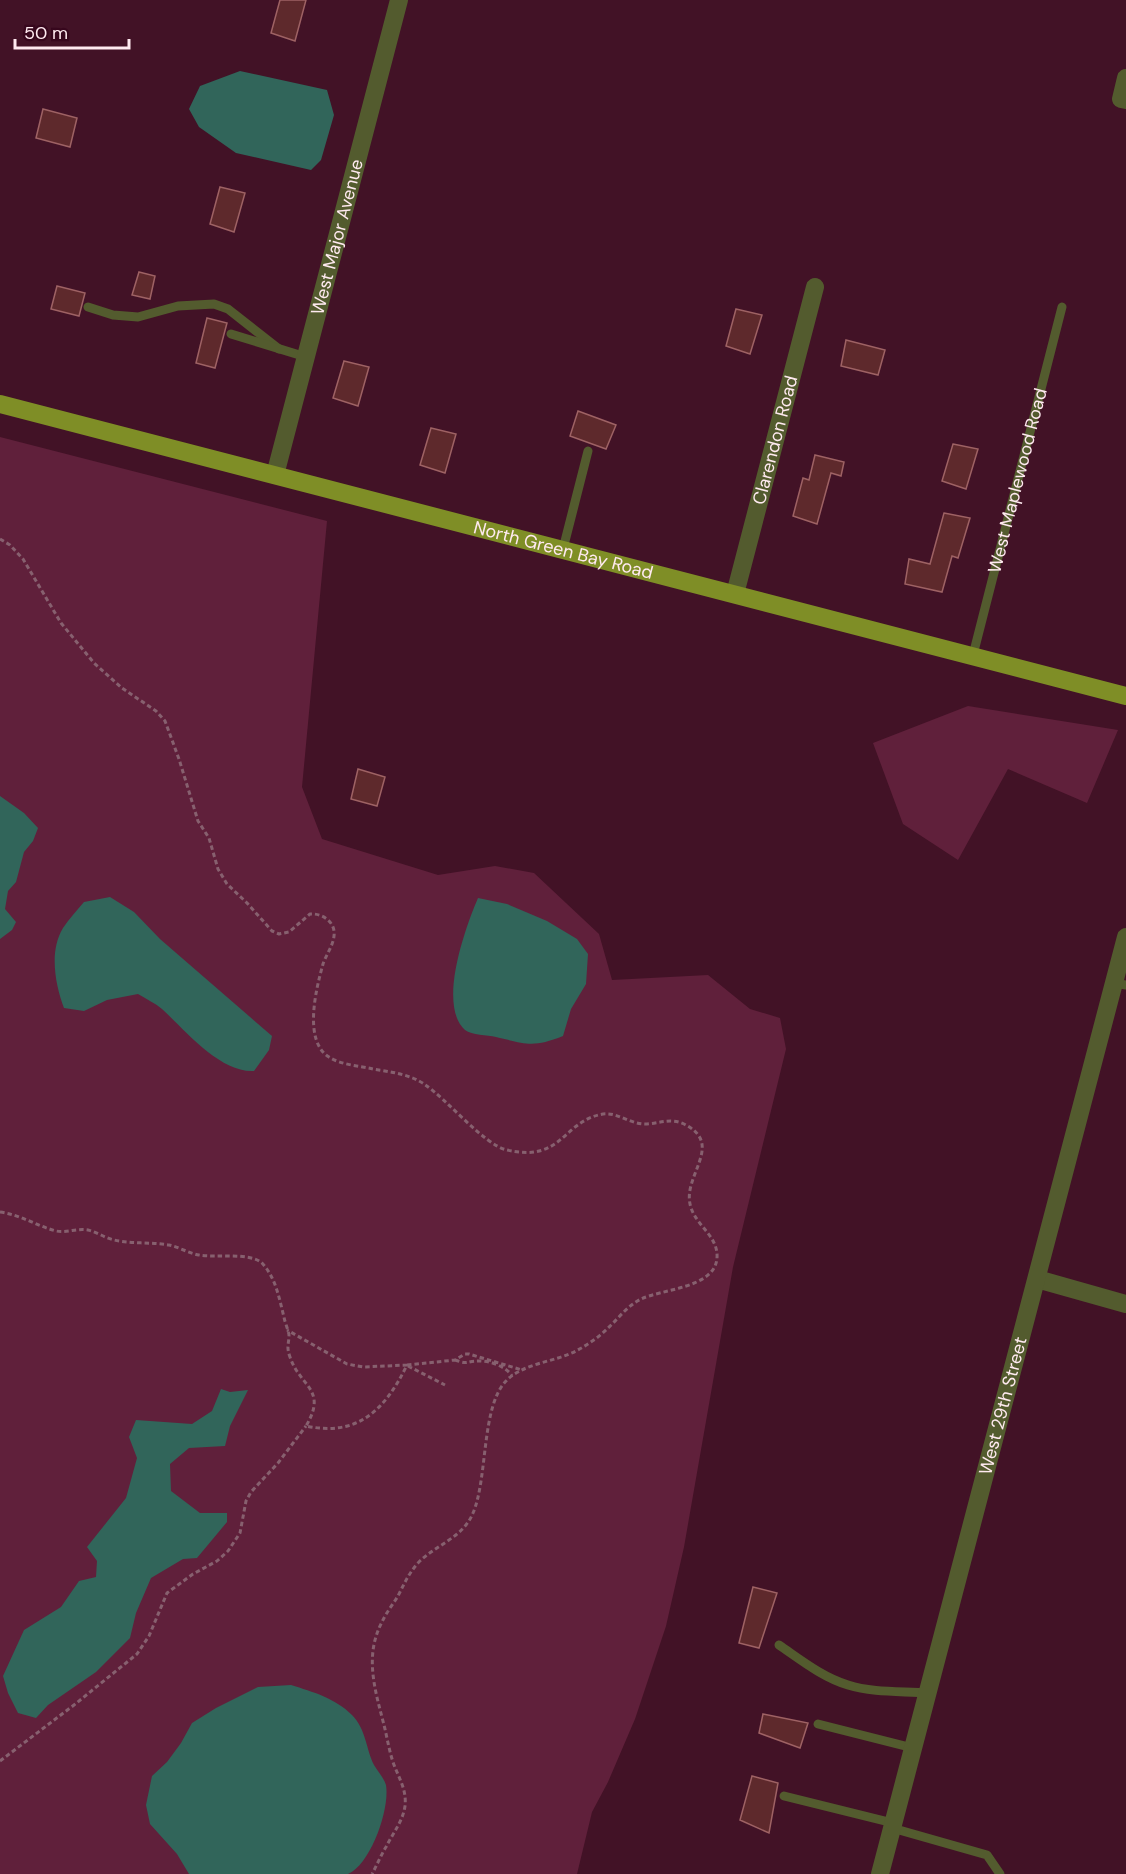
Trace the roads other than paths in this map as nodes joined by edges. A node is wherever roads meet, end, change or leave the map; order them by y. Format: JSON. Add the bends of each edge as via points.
{"nodes":[{"id":1,"x":399,"y":0,"type":"edge"},
{"id":2,"x":1126,"y":78,"type":"edge"},
{"id":3,"x":1123,"y":99,"type":"edge"},
{"id":4,"x":815,"y":287,"type":"dead end"},
{"id":5,"x":88,"y":307,"type":"dead end"},
{"id":6,"x":1062,"y":307,"type":"dead end"},
{"id":7,"x":231,"y":334,"type":"dead end"},
{"id":8,"x":279,"y":349,"type":"junction"},
{"id":9,"x":306,"y":357,"type":"junction"},
{"id":10,"x":0,"y":404,"type":"edge"},
{"id":11,"x":588,"y":451,"type":"dead end"},
{"id":12,"x":275,"y":475,"type":"junction"},
{"id":13,"x":563,"y":549,"type":"junction"},
{"id":14,"x":735,"y":594,"type":"junction"},
{"id":15,"x":972,"y":655,"type":"junction"},
{"id":16,"x":1126,"y":696,"type":"edge"},
{"id":17,"x":1126,"y":937,"type":"edge"},
{"id":18,"x":1120,"y":984,"type":"edge"},
{"id":19,"x":1037,"y":1279,"type":"junction"},
{"id":20,"x":1126,"y":1304,"type":"edge"},
{"id":21,"x":779,"y":1646,"type":"dead end"},
{"id":22,"x":928,"y":1693,"type":"junction"},
{"id":23,"x":818,"y":1724,"type":"dead end"},
{"id":24,"x":913,"y":1748,"type":"junction"},
{"id":25,"x":784,"y":1796,"type":"dead end"},
{"id":26,"x":893,"y":1825,"type":"junction"},
{"id":27,"x":880,"y":1874,"type":"edge"},
{"id":28,"x":1000,"y":1874,"type":"edge"}],
"edges":[{"from":1,"to":9,"type":"street","name":"West Major Avenue"},
{"from":2,"to":3,"type":"street"},
{"from":4,"to":14,"type":"street","name":"Clarendon Road"},
{"from":5,"to":8,"type":"lane","via":[[138,317],[178,306],[214,304],[228,309]]},
{"from":6,"to":15,"type":"lane","name":"West Maplewood Road"},
{"from":7,"to":8,"type":"lane"},
{"from":8,"to":9,"type":"lane"},
{"from":9,"to":12,"type":"street","name":"West Major Avenue"},
{"from":10,"to":12,"type":"main road","name":"North Green Bay Road"},
{"from":11,"to":13,"type":"lane"},
{"from":12,"to":13,"type":"main road","name":"North Green Bay Road"},
{"from":13,"to":14,"type":"main road","name":"North Green Bay Road"},
{"from":14,"to":15,"type":"main road","name":"North Green Bay Road"},
{"from":15,"to":16,"type":"main road","name":"North Green Bay Road"},
{"from":17,"to":18,"type":"street","name":"West 29th Street"},
{"from":18,"to":19,"type":"street","name":"West 29th Street"},
{"from":19,"to":20,"type":"street"},
{"from":19,"to":22,"type":"street","name":"West 29th Street"},
{"from":21,"to":22,"type":"lane","via":[[819,1673],[849,1685]]},
{"from":22,"to":24,"type":"street","name":"West 29th Street"},
{"from":23,"to":24,"type":"lane"},
{"from":24,"to":26,"type":"street","name":"West 29th Street"},
{"from":25,"to":26,"type":"lane"},
{"from":26,"to":27,"type":"street","name":"West 29th Street"},
{"from":26,"to":28,"type":"lane","via":[[987,1855]]}]}
